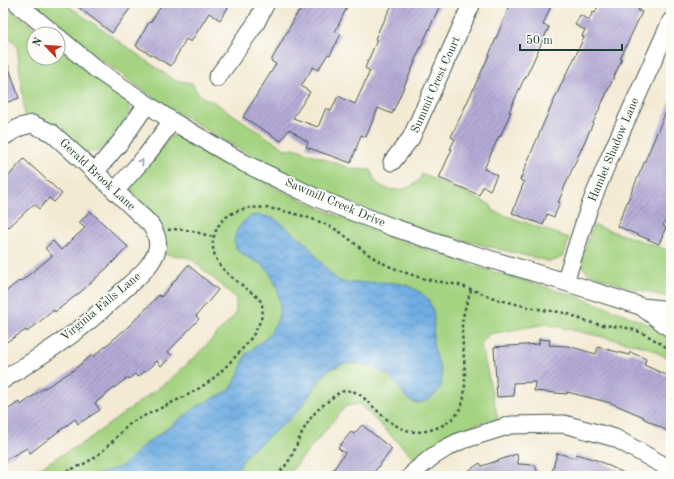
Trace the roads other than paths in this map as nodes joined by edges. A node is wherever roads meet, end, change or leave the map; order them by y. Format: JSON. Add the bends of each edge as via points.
{"nodes":[{"id":1,"x":17,"y":3,"type":"edge"},
{"id":2,"x":266,"y":3,"type":"edge"},
{"id":3,"x":472,"y":3,"type":"edge"},
{"id":4,"x":671,"y":21,"type":"edge"},
{"id":5,"x":44,"y":26,"type":"edge"},
{"id":6,"x":66,"y":44,"type":"edge"},
{"id":7,"x":665,"y":50,"type":"edge"},
{"id":8,"x":217,"y":78,"type":"dead end"},
{"id":9,"x":147,"y":104,"type":"junction"},
{"id":10,"x":172,"y":121,"type":"junction"},
{"id":11,"x":3,"y":138,"type":"edge"},
{"id":12,"x":392,"y":162,"type":"dead end"},
{"id":13,"x":95,"y":172,"type":"junction"},
{"id":14,"x":115,"y":191,"type":"junction"},
{"id":15,"x":156,"y":233,"type":"joint"},
{"id":16,"x":565,"y":282,"type":"junction"},
{"id":17,"x":643,"y":308,"type":"junction"},
{"id":18,"x":671,"y":310,"type":"edge"},
{"id":19,"x":671,"y":329,"type":"edge"},
{"id":20,"x":3,"y":380,"type":"edge"},
{"id":21,"x":671,"y":470,"type":"edge"},
{"id":22,"x":411,"y":476,"type":"edge"}],
"edges":[{"from":1,"to":5,"type":"street"},
{"from":2,"to":8,"type":"street","via":[[256,23]]},
{"from":3,"to":12,"type":"street","name":"Summit Crest Court","via":[[411,138]]},
{"from":4,"to":7,"type":"street","name":"Hamlet Shadow Lane"},
{"from":6,"to":9,"type":"street","name":"Sawmill Creek Drive","via":[[97,70]]},
{"from":7,"to":16,"type":"street","name":"Hamlet Shadow Lane","via":[[608,161],[589,208]]},
{"from":9,"to":10,"type":"street","name":"Sawmill Creek Drive"},
{"from":9,"to":13,"type":"street","via":[[122,140]]},
{"from":14,"to":10,"type":"street","one_way":true},
{"from":10,"to":16,"type":"street","name":"Sawmill Creek Drive","via":[[244,163],[319,199],[466,252]]},
{"from":11,"to":13,"type":"street","name":"Gerald Brook Lane","via":[[20,127],[32,124],[52,134]]},
{"from":13,"to":14,"type":"street","name":"Gerald Brook Lane"},
{"from":14,"to":15,"type":"street","name":"Gerald Brook Lane"},
{"from":15,"to":20,"type":"street","name":"Virginia Falls Lane","via":[[156,253],[148,267],[115,299],[77,330]]},
{"from":16,"to":17,"type":"street","name":"Sawmill Creek Drive"},
{"from":17,"to":18,"type":"street","name":"Sawmill Creek Drive"},
{"from":17,"to":19,"type":"street","name":"Sawmill Creek Drive"},
{"from":21,"to":22,"type":"street","via":[[615,438],[564,424],[510,425],[448,446]]}]}
